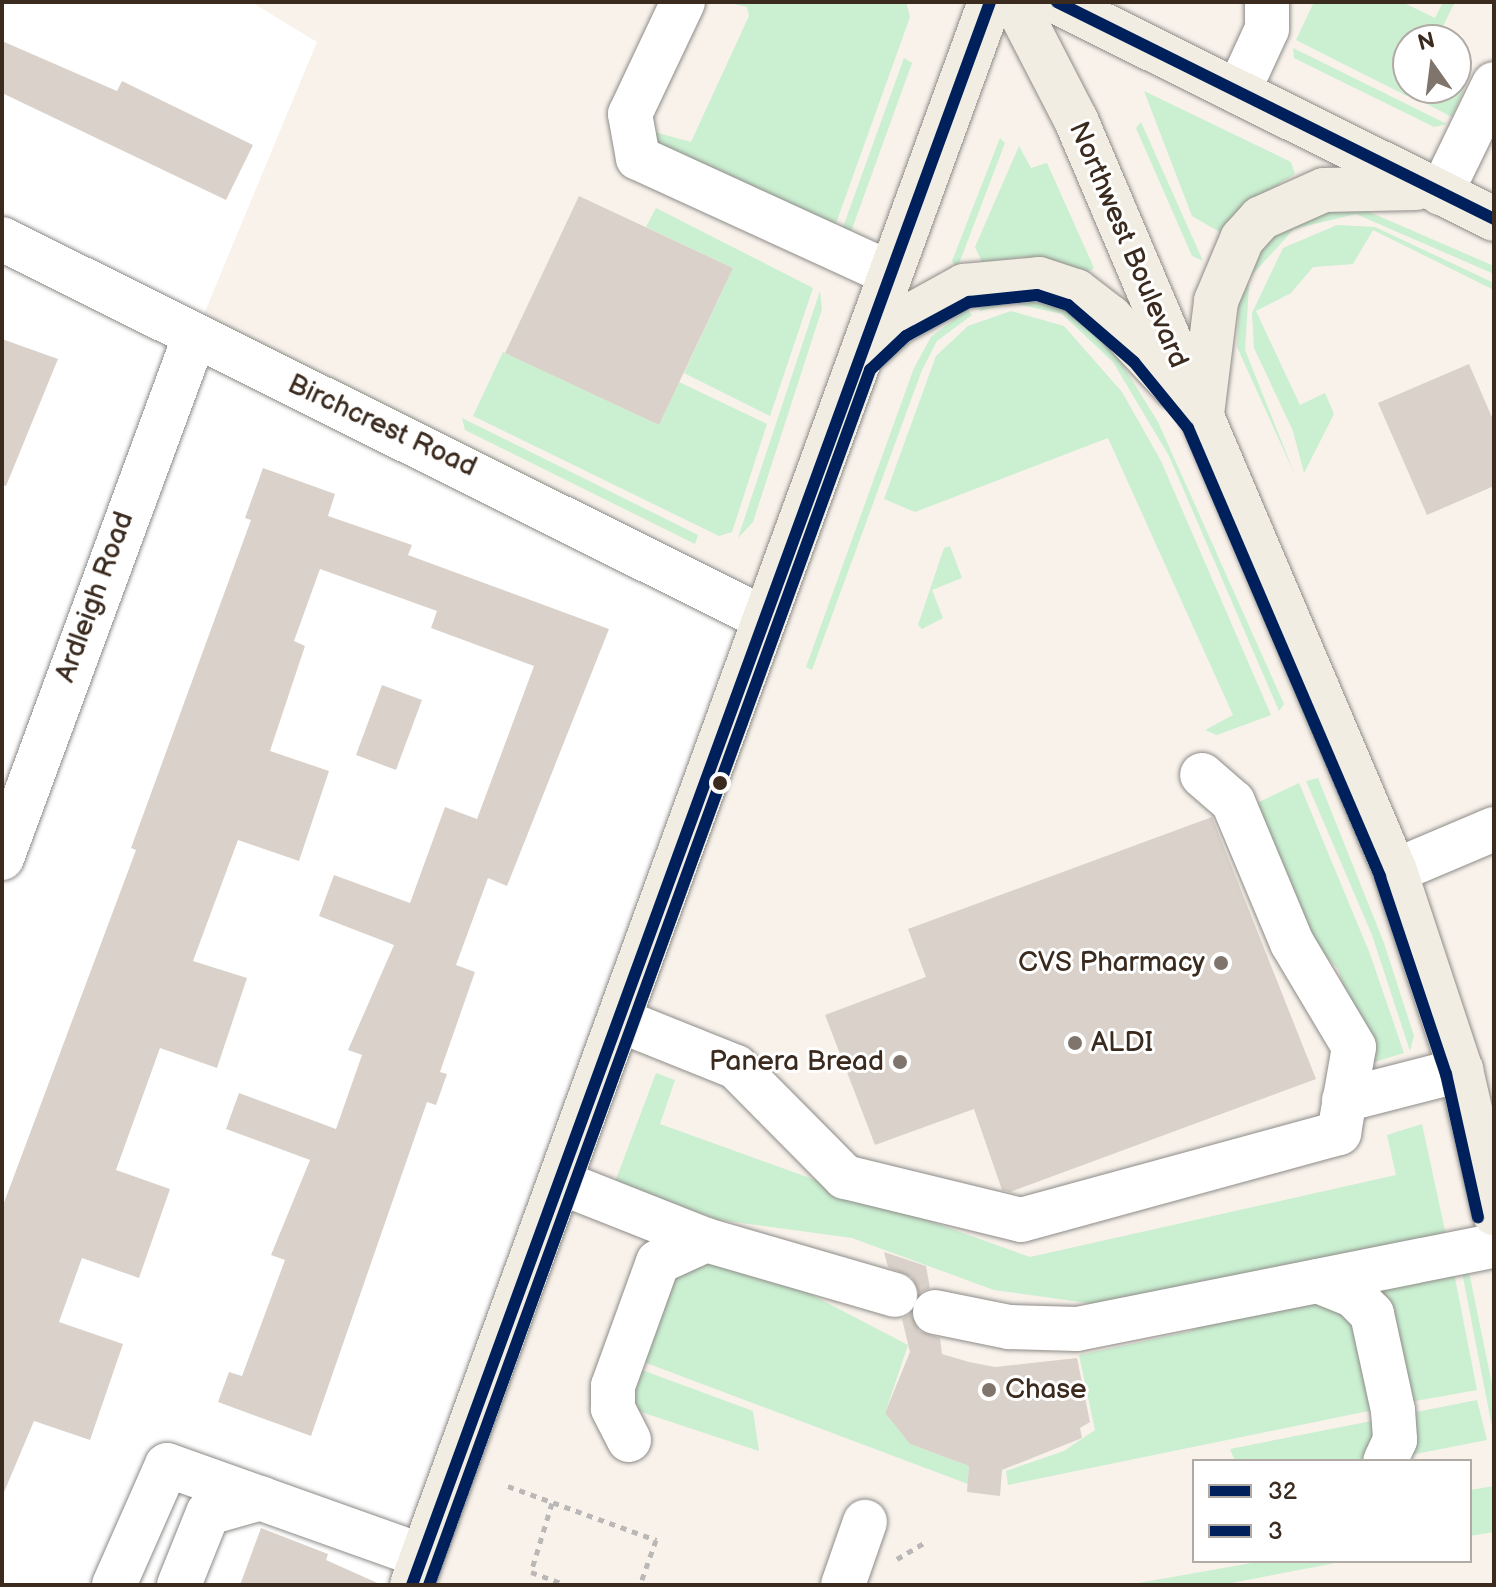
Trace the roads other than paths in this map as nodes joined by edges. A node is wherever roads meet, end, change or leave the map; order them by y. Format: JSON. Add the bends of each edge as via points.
{"nodes":[{"id":1,"x":683,"y":2,"type":"edge"},
{"id":2,"x":990,"y":2,"type":"edge"},
{"id":3,"x":1015,"y":2,"type":"edge"},
{"id":4,"x":1057,"y":2,"type":"edge"},
{"id":5,"x":1267,"y":2,"type":"edge"},
{"id":6,"x":1494,"y":84,"type":"edge"},
{"id":7,"x":1238,"y":92,"type":"junction"},
{"id":8,"x":1436,"y":191,"type":"junction"},
{"id":9,"x":1494,"y":219,"type":"edge"},
{"id":10,"x":2,"y":239,"type":"edge"},
{"id":11,"x":884,"y":288,"type":"junction"},
{"id":12,"x":194,"y":338,"type":"junction"},
{"id":13,"x":856,"y":361,"type":"junction"},
{"id":14,"x":1202,"y":420,"type":"junction"},
{"id":15,"x":761,"y":617,"type":"junction"},
{"id":16,"x":1202,"y":775,"type":"dead end"},
{"id":17,"x":1494,"y":829,"type":"edge"},
{"id":18,"x":2,"y":858,"type":"edge"},
{"id":19,"x":1395,"y":871,"type":"junction"},
{"id":20,"x":619,"y":1020,"type":"junction"},
{"id":21,"x":1461,"y":1070,"type":"junction"},
{"id":22,"x":1344,"y":1100,"type":"junction"},
{"id":23,"x":1488,"y":1158,"type":"edge"},
{"id":24,"x":562,"y":1183,"type":"junction"},
{"id":25,"x":1494,"y":1213,"type":"edge"},
{"id":26,"x":706,"y":1240,"type":"junction"},
{"id":27,"x":1494,"y":1246,"type":"edge"},
{"id":28,"x":1318,"y":1281,"type":"junction"},
{"id":29,"x":895,"y":1295,"type":"dead end"},
{"id":30,"x":935,"y":1312,"type":"dead end"},
{"id":31,"x":629,"y":1440,"type":"dead end"},
{"id":32,"x":1386,"y":1459,"type":"edge"},
{"id":33,"x":261,"y":1498,"type":"junction"},
{"id":34,"x":865,"y":1522,"type":"dead end"},
{"id":35,"x":417,"y":1570,"type":"edge"},
{"id":36,"x":114,"y":1585,"type":"edge"},
{"id":37,"x":179,"y":1585,"type":"edge"},
{"id":38,"x":843,"y":1585,"type":"edge"}],
"edges":[{"from":1,"to":11,"type":"street","via":[[630,114],[647,195]]},
{"from":2,"to":11,"type":"main road"},
{"from":3,"to":14,"type":"main road","name":"Northwest Boulevard","via":[[1076,120]]},
{"from":4,"to":7,"type":"main road"},
{"from":5,"to":7,"type":"street","via":[[1267,29]]},
{"from":6,"to":8,"type":"street"},
{"from":7,"to":8,"type":"main road"},
{"from":8,"to":9,"type":"main road"},
{"from":8,"to":14,"type":"main road","via":[[1324,190],[1261,218],[1227,264],[1216,301]]},
{"from":10,"to":12,"type":"street","name":"Birchcrest Road"},
{"from":11,"to":13,"type":"main road"},
{"from":12,"to":15,"type":"street","name":"Birchcrest Road","via":[[525,493]]},
{"from":12,"to":18,"type":"street","name":"Ardleigh Road"},
{"from":13,"to":14,"type":"main road","via":[[940,296],[1001,278],[1039,279],[1076,291],[1110,317]]},
{"from":13,"to":15,"type":"main road"},
{"from":14,"to":19,"type":"main road","name":"Northwest Boulevard"},
{"from":15,"to":20,"type":"main road"},
{"from":16,"to":22,"type":"street","via":[[1233,802],[1292,943],[1354,1047]]},
{"from":17,"to":19,"type":"street"},
{"from":19,"to":21,"type":"main road","name":"Northwest Boulevard"},
{"from":20,"to":22,"type":"street","via":[[736,1067],[845,1177],[1021,1220],[1339,1133]]},
{"from":20,"to":24,"type":"main road"},
{"from":21,"to":22,"type":"street"},
{"from":21,"to":23,"type":"main road","name":"Northwest Boulevard"},
{"from":23,"to":25,"type":"main road","name":"Northwest Boulevard"},
{"from":24,"to":26,"type":"street"},
{"from":24,"to":35,"type":"main road"},
{"from":26,"to":29,"type":"street"},
{"from":26,"to":31,"type":"street","via":[[658,1262],[613,1386],[613,1408]]},
{"from":27,"to":28,"type":"street"},
{"from":28,"to":30,"type":"street","via":[[1077,1329],[1009,1327]]},
{"from":28,"to":32,"type":"street","via":[[1353,1295],[1372,1314],[1393,1410],[1395,1440]]},
{"from":33,"to":35,"type":"street"},
{"from":33,"to":36,"type":"street","via":[[167,1465]]},
{"from":33,"to":37,"type":"street","via":[[208,1513]]},
{"from":34,"to":38,"type":"street"}]}
